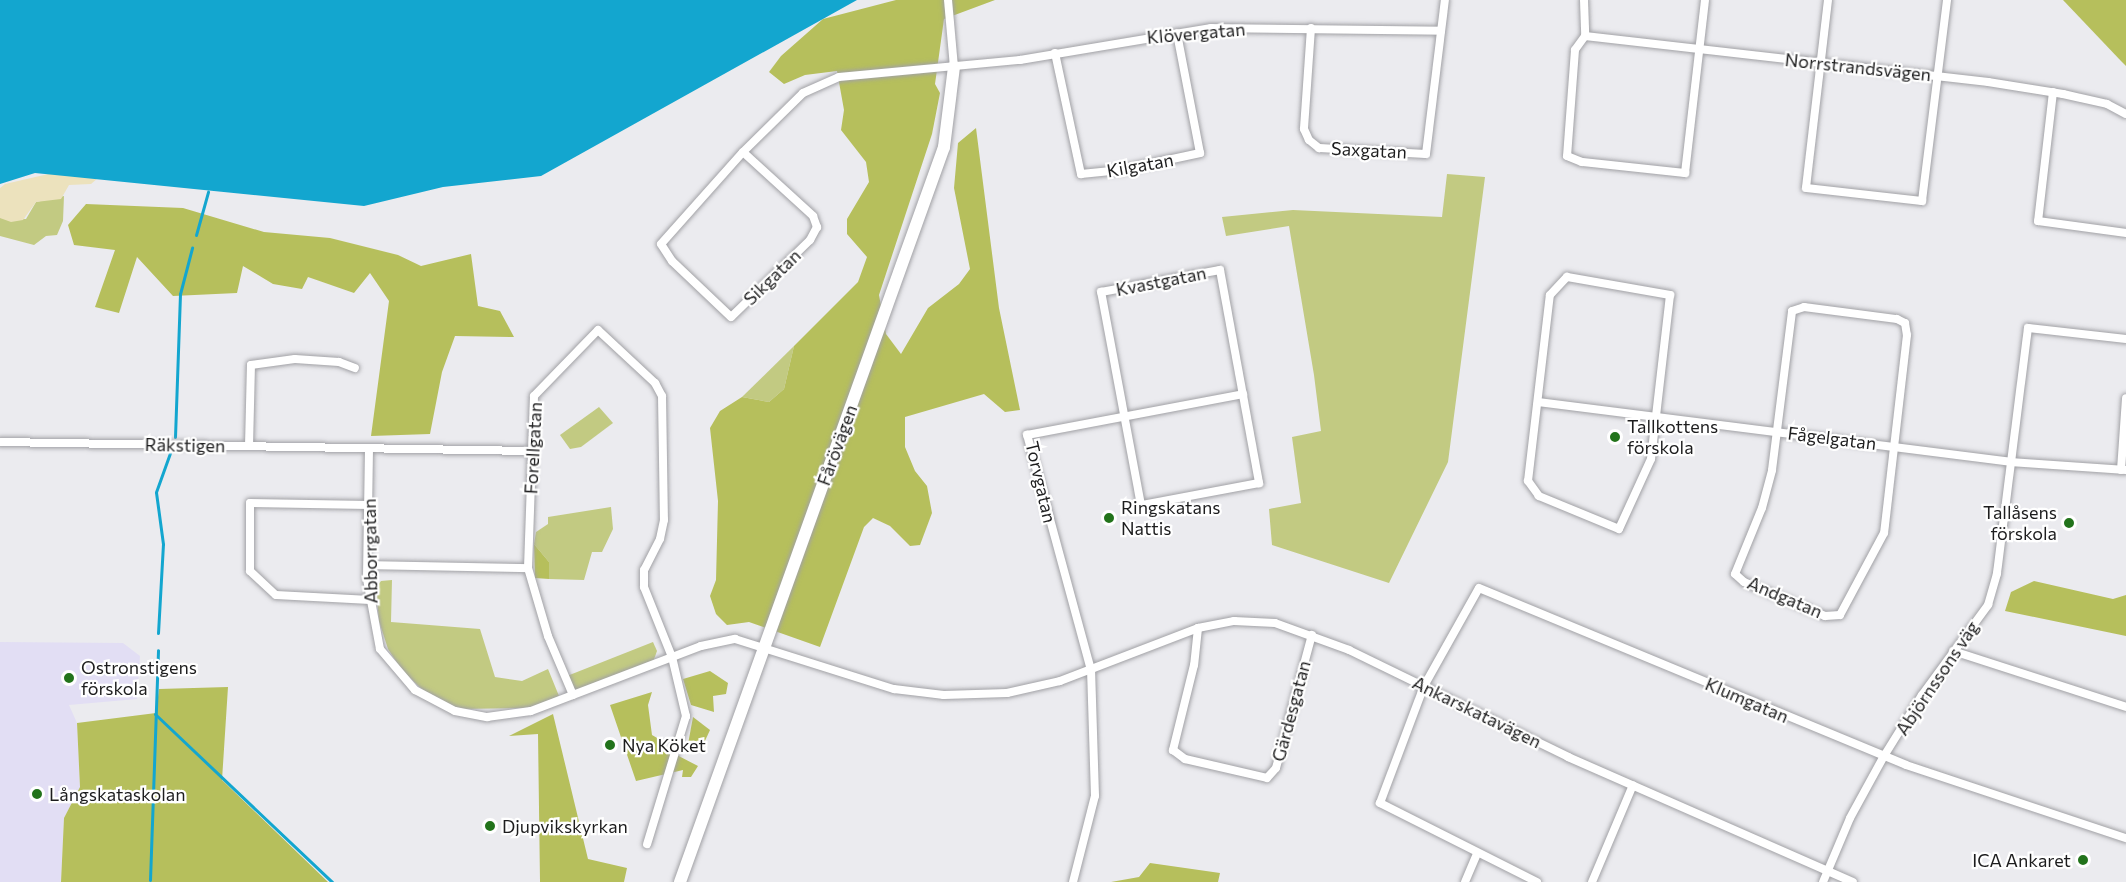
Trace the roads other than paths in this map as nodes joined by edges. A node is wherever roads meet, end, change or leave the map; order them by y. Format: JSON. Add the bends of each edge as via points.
{"nodes":[{"id":1,"x":948,"y":0,"type":"edge"},
{"id":2,"x":1445,"y":0,"type":"edge"},
{"id":3,"x":1584,"y":0,"type":"edge"},
{"id":4,"x":1705,"y":0,"type":"edge"},
{"id":5,"x":1828,"y":0,"type":"edge"},
{"id":6,"x":1947,"y":0,"type":"edge"},
{"id":7,"x":1311,"y":27,"type":"junction"},
{"id":8,"x":1441,"y":31,"type":"junction"},
{"id":9,"x":1177,"y":33,"type":"junction"},
{"id":10,"x":1586,"y":36,"type":"junction"},
{"id":11,"x":1700,"y":49,"type":"junction"},
{"id":12,"x":1055,"y":53,"type":"junction"},
{"id":13,"x":1820,"y":63,"type":"junction"},
{"id":14,"x":954,"y":68,"type":"junction"},
{"id":15,"x":1938,"y":76,"type":"junction"},
{"id":16,"x":2053,"y":92,"type":"junction"},
{"id":17,"x":2126,"y":114,"type":"edge"},
{"id":18,"x":743,"y":152,"type":"junction"},
{"id":19,"x":2126,"y":232,"type":"edge"},
{"id":20,"x":2126,"y":339,"type":"edge"},
{"id":21,"x":355,"y":368,"type":"dead end"},
{"id":22,"x":1243,"y":394,"type":"junction"},
{"id":23,"x":2126,"y":398,"type":"edge"},
{"id":24,"x":1538,"y":402,"type":"junction"},
{"id":25,"x":1123,"y":416,"type":"junction"},
{"id":26,"x":1657,"y":417,"type":"junction"},
{"id":27,"x":1774,"y":432,"type":"junction"},
{"id":28,"x":0,"y":442,"type":"edge"},
{"id":29,"x":249,"y":446,"type":"junction"},
{"id":30,"x":1897,"y":446,"type":"junction"},
{"id":31,"x":369,"y":449,"type":"junction"},
{"id":32,"x":530,"y":451,"type":"junction"},
{"id":33,"x":2010,"y":462,"type":"junction"},
{"id":34,"x":2123,"y":470,"type":"edge"},
{"id":35,"x":369,"y":505,"type":"junction"},
{"id":36,"x":368,"y":565,"type":"junction"},
{"id":37,"x":528,"y":568,"type":"junction"},
{"id":38,"x":370,"y":600,"type":"junction"},
{"id":39,"x":1198,"y":628,"type":"junction"},
{"id":40,"x":1312,"y":634,"type":"junction"},
{"id":41,"x":764,"y":646,"type":"junction"},
{"id":42,"x":1953,"y":651,"type":"junction"},
{"id":43,"x":672,"y":657,"type":"junction"},
{"id":44,"x":1091,"y":670,"type":"junction"},
{"id":45,"x":1424,"y":686,"type":"junction"},
{"id":46,"x":573,"y":695,"type":"junction"},
{"id":47,"x":2126,"y":708,"type":"edge"},
{"id":48,"x":1884,"y":756,"type":"junction"},
{"id":49,"x":1633,"y":785,"type":"junction"},
{"id":50,"x":2126,"y":838,"type":"edge"},
{"id":51,"x":647,"y":844,"type":"dead end"},
{"id":52,"x":1477,"y":854,"type":"junction"},
{"id":53,"x":1827,"y":871,"type":"junction"},
{"id":54,"x":680,"y":882,"type":"edge"},
{"id":55,"x":1072,"y":882,"type":"edge"},
{"id":56,"x":1465,"y":882,"type":"edge"},
{"id":57,"x":1537,"y":882,"type":"edge"},
{"id":58,"x":1592,"y":882,"type":"edge"},
{"id":59,"x":1823,"y":882,"type":"edge"},
{"id":60,"x":1853,"y":882,"type":"edge"}],
"edges":[{"from":1,"to":14,"type":"street","name":"Fårövägen"},
{"from":2,"to":8,"type":"street","name":"Saxgatan"},
{"from":3,"to":10,"type":"street"},
{"from":4,"to":11,"type":"street"},
{"from":5,"to":13,"type":"street"},
{"from":6,"to":15,"type":"street"},
{"from":7,"to":8,"type":"street","name":"Klövergatan"},
{"from":7,"to":8,"type":"street","name":"Saxgatan","via":[[1304,129],[1309,141],[1319,148],[1426,153]]},
{"from":7,"to":9,"type":"street","name":"Klövergatan"},
{"from":9,"to":12,"type":"street","name":"Klövergatan"},
{"from":9,"to":12,"type":"street","name":"Kilgatan","via":[[1200,153],[1121,170],[1081,174]]},
{"from":10,"to":11,"type":"street","name":"Norrstrandsvägen"},
{"from":10,"to":11,"type":"street","via":[[1575,51],[1567,156],[1582,162],[1685,173]]},
{"from":11,"to":13,"type":"street","name":"Norrstrandsvägen"},
{"from":12,"to":14,"type":"street","name":"Klövergatan"},
{"from":13,"to":15,"type":"street","name":"Norrstrandsvägen"},
{"from":13,"to":15,"type":"street","via":[[1806,188],[1899,199],[1922,201]]},
{"from":14,"to":18,"type":"street","name":"Sikgatan","via":[[839,77],[803,93]]},
{"from":14,"to":41,"type":"street","name":"Fårövägen","via":[[944,147]]},
{"from":15,"to":16,"type":"street","name":"Norrstrandsvägen"},
{"from":16,"to":17,"type":"street","name":"Norrstrandsvägen","via":[[2107,105]]},
{"from":16,"to":19,"type":"street","via":[[2038,221]]},
{"from":18,"to":18,"type":"street","name":"Sikgatan","via":[[661,244],[672,261],[731,317],[810,240],[817,227],[813,216]]},
{"from":20,"to":33,"type":"street","name":"Abjörnssons väg","via":[[2028,328]]},
{"from":21,"to":29,"type":"street","via":[[339,362],[295,359],[251,365]]},
{"from":22,"to":25,"type":"street","name":"Torvgatan"},
{"from":22,"to":25,"type":"street","via":[[1259,483],[1141,505]]},
{"from":22,"to":25,"type":"street","name":"Kvastgatan","via":[[1220,270],[1101,292]]},
{"from":23,"to":34,"type":"street"},
{"from":24,"to":26,"type":"street","name":"Fågelgatan"},
{"from":24,"to":26,"type":"street","via":[[1528,481],[1539,496],[1619,529],[1651,459]]},
{"from":24,"to":26,"type":"street","via":[[1550,295],[1567,278],[1670,295]]},
{"from":25,"to":44,"type":"street","name":"Torvgatan","via":[[1028,435]]},
{"from":26,"to":27,"type":"street","name":"Fågelgatan"},
{"from":27,"to":30,"type":"street","name":"Fågelgatan"},
{"from":27,"to":30,"type":"street","via":[[1792,311],[1804,307],[1905,323]]},
{"from":27,"to":30,"type":"street","name":"Andgatan","via":[[1772,470],[1762,508],[1735,574],[1744,582],[1825,616],[1840,615],[1884,533]]},
{"from":28,"to":29,"type":"street","name":"Räkstigen"},
{"from":29,"to":31,"type":"street","name":"Räkstigen"},
{"from":30,"to":33,"type":"street","name":"Fågelgatan"},
{"from":31,"to":32,"type":"street","name":"Räkstigen"},
{"from":31,"to":35,"type":"street","name":"Abborrgatan"},
{"from":32,"to":37,"type":"street","name":"Forellgatan"},
{"from":32,"to":43,"type":"street","name":"Forellgatan","via":[[534,396],[598,330],[655,383],[662,396],[664,520],[644,570],[644,587]]},
{"from":33,"to":34,"type":"street","name":"Fågelgatan"},
{"from":33,"to":42,"type":"street","name":"Abjörnssons väg","via":[[1997,573],[1988,605]]},
{"from":35,"to":36,"type":"street","name":"Abborrgatan"},
{"from":35,"to":38,"type":"street","via":[[250,503],[250,571],[276,595]]},
{"from":36,"to":37,"type":"street"},
{"from":36,"to":38,"type":"street","name":"Abborrgatan"},
{"from":37,"to":46,"type":"street","name":"Forellgatan","via":[[548,636]]},
{"from":38,"to":46,"type":"street","name":"Abborrgatan","via":[[380,649],[398,675],[426,699],[455,711],[487,717],[531,711]]},
{"from":39,"to":40,"type":"street","name":"Ankarskatavägen","via":[[1234,621],[1275,623]]},
{"from":39,"to":40,"type":"street","name":"Gärdesgatan","via":[[1194,665],[1173,750],[1185,759],[1267,778],[1276,768]]},
{"from":39,"to":44,"type":"street","name":"Ankarskatavägen"},
{"from":40,"to":45,"type":"street","name":"Ankarskatavägen"},
{"from":41,"to":43,"type":"street","name":"Abborrgatan","via":[[735,639]]},
{"from":41,"to":44,"type":"street","name":"Ankarskatavägen","via":[[894,689],[944,695],[1007,693]]},
{"from":41,"to":54,"type":"street","name":"Fårövägen"},
{"from":42,"to":47,"type":"street"},
{"from":42,"to":48,"type":"street","name":"Abjörnssons väg"},
{"from":43,"to":46,"type":"street","name":"Abborrgatan"},
{"from":43,"to":51,"type":"street","via":[[686,716]]},
{"from":44,"to":55,"type":"street","via":[[1095,796]]},
{"from":45,"to":48,"type":"street","name":"Klumgatan","via":[[1479,588]]},
{"from":45,"to":49,"type":"street","name":"Ankarskatavägen"},
{"from":45,"to":52,"type":"street","via":[[1380,803]]},
{"from":48,"to":50,"type":"street","name":"Klumgatan"},
{"from":48,"to":53,"type":"street","name":"Abjörnssons väg"},
{"from":49,"to":53,"type":"street","name":"Ankarskatavägen"},
{"from":49,"to":58,"type":"street"},
{"from":52,"to":56,"type":"street"},
{"from":52,"to":57,"type":"street"},
{"from":53,"to":59,"type":"street","name":"Abjörnssons väg"},
{"from":53,"to":60,"type":"street","name":"Ankarskatavägen"}]}
